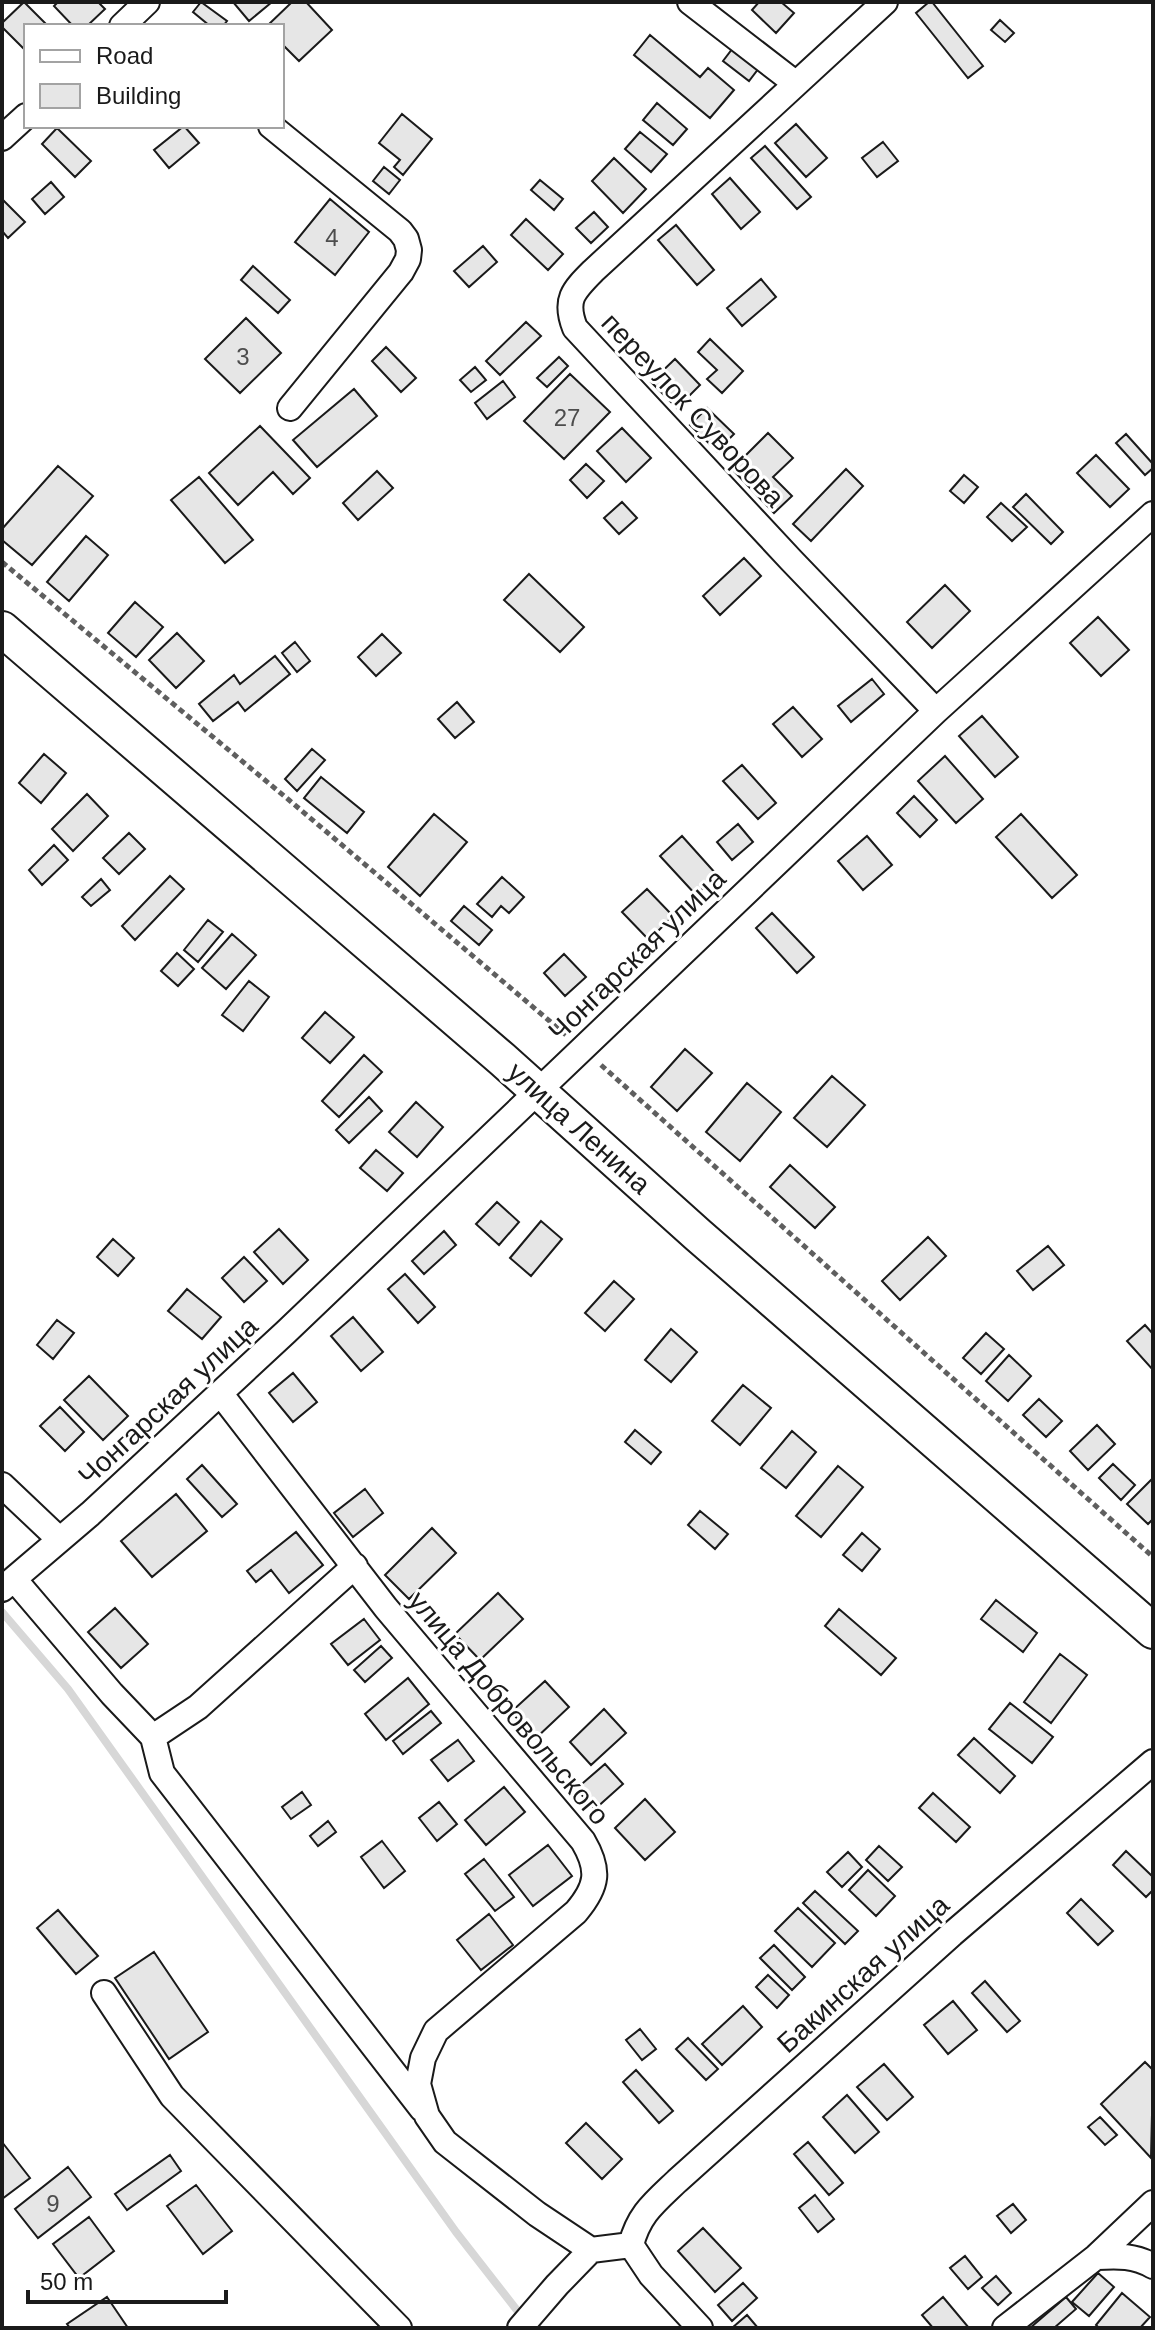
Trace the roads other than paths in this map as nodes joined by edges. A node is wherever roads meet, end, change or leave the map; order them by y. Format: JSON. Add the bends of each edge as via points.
{"nodes":[{"id":1,"x":690,"y":2,"type":"edge"},
{"id":2,"x":885,"y":2,"type":"edge"},
{"id":3,"x":795,"y":83,"type":"junction"},
{"id":4,"x":24,"y":118,"type":"edge"},
{"id":5,"x":274,"y":128,"type":"edge"},
{"id":6,"x":2,"y":138,"type":"edge"},
{"id":7,"x":290,"y":408,"type":"dead end"},
{"id":8,"x":1153,"y":514,"type":"edge"},
{"id":9,"x":2,"y":629,"type":"edge"},
{"id":10,"x":936,"y":711,"type":"junction"},
{"id":11,"x":538,"y":1093,"type":"junction"},
{"id":12,"x":220,"y":1393,"type":"junction"},
{"id":13,"x":2,"y":1485,"type":"edge"},
{"id":14,"x":59,"y":1539,"type":"junction"},
{"id":15,"x":355,"y":1566,"type":"junction"},
{"id":16,"x":13,"y":1580,"type":"edge"},
{"id":17,"x":1153,"y":1631,"type":"edge"},
{"id":18,"x":153,"y":1737,"type":"junction"},
{"id":19,"x":1153,"y":1762,"type":"edge"},
{"id":20,"x":104,"y":1993,"type":"dead end"},
{"id":21,"x":427,"y":2116,"type":"junction"},
{"id":22,"x":1153,"y":2203,"type":"edge"},
{"id":23,"x":631,"y":2245,"type":"junction"},
{"id":24,"x":591,"y":2250,"type":"junction"},
{"id":25,"x":1096,"y":2257,"type":"junction"},
{"id":26,"x":1153,"y":2266,"type":"edge"},
{"id":27,"x":399,"y":2328,"type":"edge"},
{"id":28,"x":520,"y":2328,"type":"edge"},
{"id":29,"x":700,"y":2328,"type":"edge"},
{"id":30,"x":1005,"y":2328,"type":"edge"}],
"edges":[{"from":1,"to":3,"type":"street"},
{"from":2,"to":3,"type":"street","name":"переулок Суворова"},
{"from":3,"to":10,"type":"street","name":"переулок Суворова","via":[[583,281],[569,312],[575,328]]},
{"from":4,"to":6,"type":"street"},
{"from":5,"to":7,"type":"street","via":[[386,218],[409,250],[401,272]]},
{"from":8,"to":10,"type":"street","name":"Чонгарская улица"},
{"from":9,"to":11,"type":"street","name":"улица Ленина"},
{"from":10,"to":11,"type":"street","name":"Чонгарская улица"},
{"from":11,"to":12,"type":"street","name":"Чонгарская улица"},
{"from":11,"to":17,"type":"street","name":"улица Ленина"},
{"from":12,"to":14,"type":"street","name":"Чонгарская улица"},
{"from":12,"to":15,"type":"street","name":"улица Добровольского"},
{"from":13,"to":14,"type":"street"},
{"from":14,"to":16,"type":"street","name":"Чонгарская улица"},
{"from":15,"to":18,"type":"street","via":[[198,1707]]},
{"from":15,"to":21,"type":"street","name":"улица Добровольского","via":[[595,1861],[595,1880],[576,1912],[436,2031],[418,2084]]},
{"from":16,"to":18,"type":"street"},
{"from":18,"to":21,"type":"street","via":[[162,1773]]},
{"from":19,"to":23,"type":"street","name":"Бакинская улица","via":[[677,2181],[644,2213]]},
{"from":20,"to":27,"type":"street","via":[[172,2096]]},
{"from":21,"to":24,"type":"street","name":"улица Добровольского","via":[[445,2142]]},
{"from":22,"to":25,"type":"street"},
{"from":23,"to":24,"type":"street"},
{"from":23,"to":29,"type":"street"},
{"from":24,"to":28,"type":"street"},
{"from":25,"to":26,"type":"street","via":[[1138,2258]]},
{"from":25,"to":30,"type":"street"}]}
